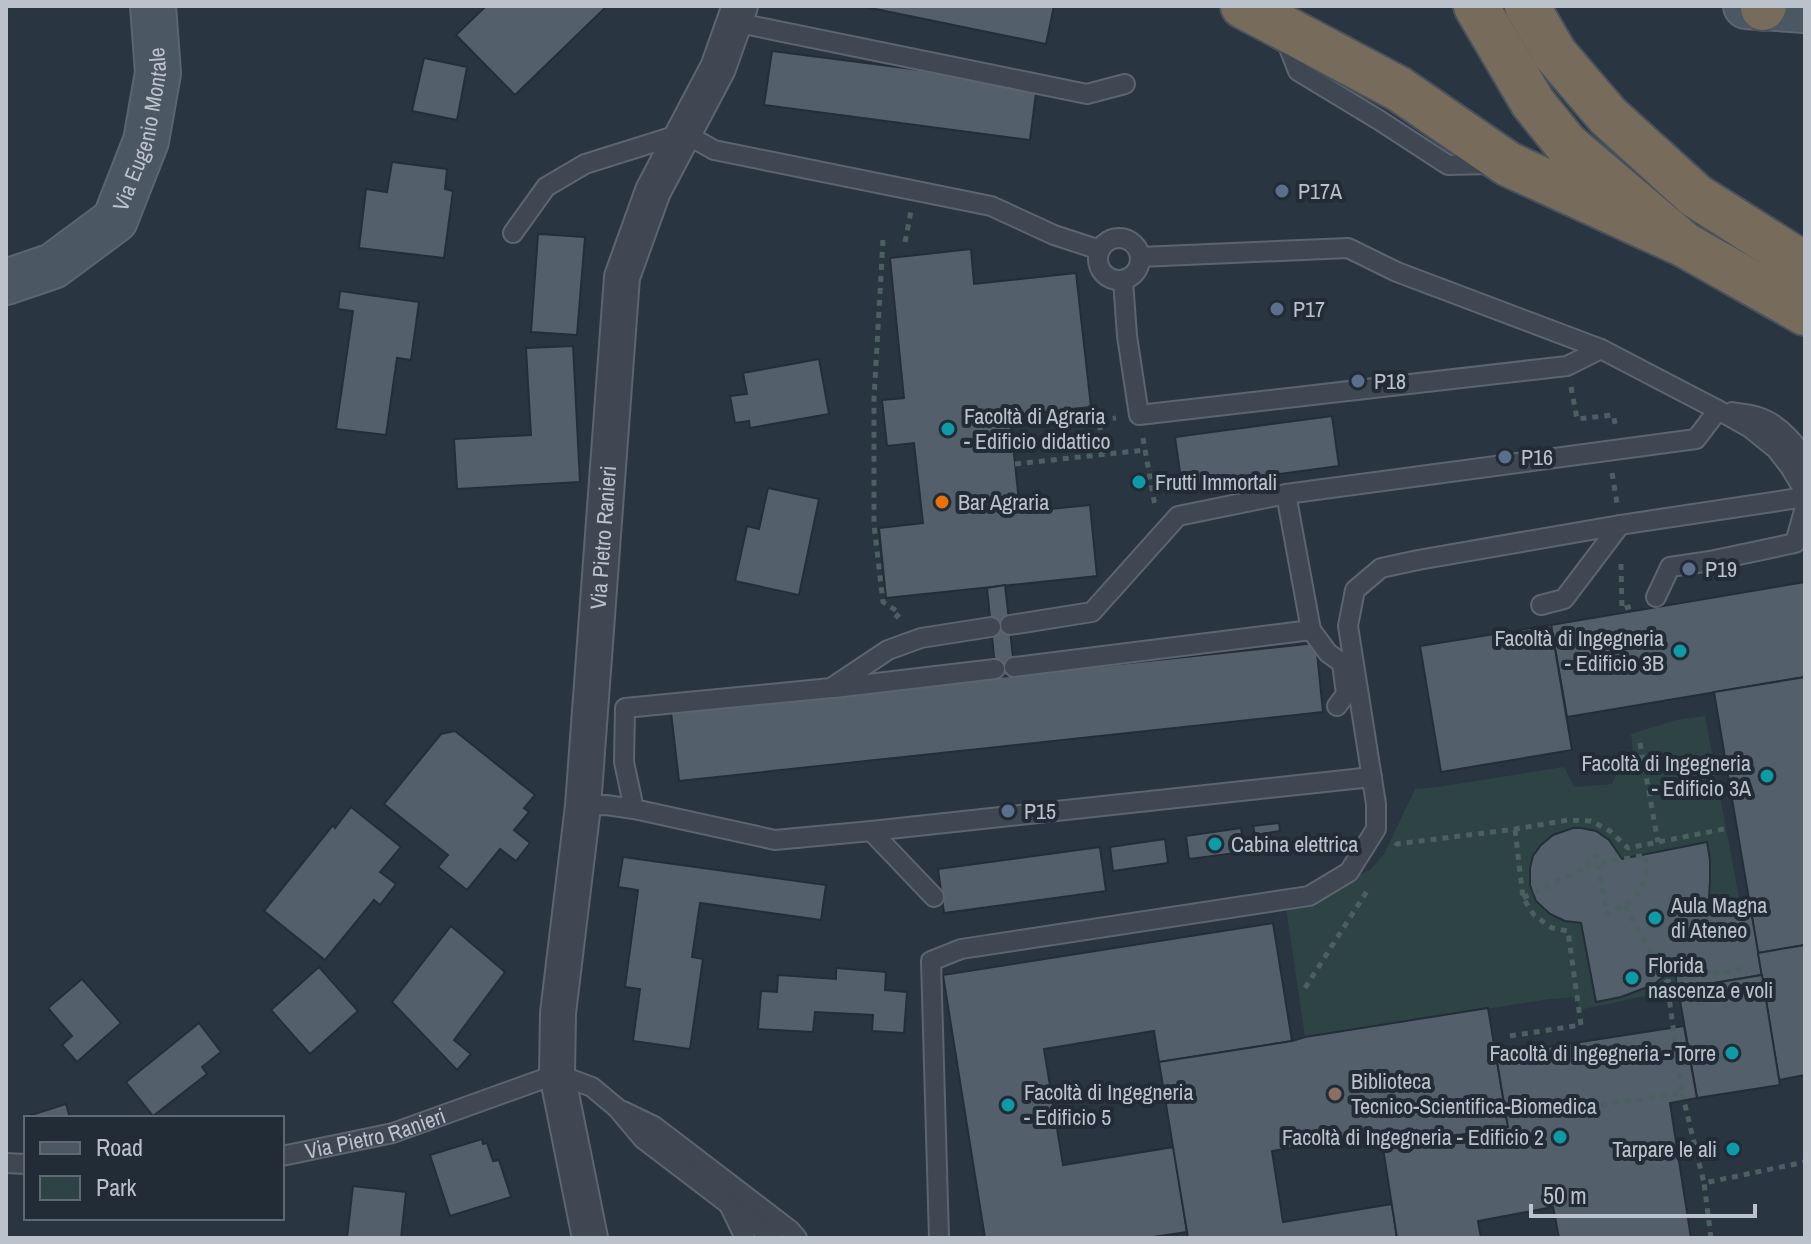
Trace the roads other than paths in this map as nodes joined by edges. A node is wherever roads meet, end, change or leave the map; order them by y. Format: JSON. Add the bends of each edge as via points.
{"nodes":[{"id":1,"x":153,"y":6,"type":"edge"},
{"id":2,"x":1476,"y":6,"type":"edge"},
{"id":3,"x":1527,"y":6,"type":"edge"},
{"id":4,"x":737,"y":14,"type":"edge"},
{"id":5,"x":1262,"y":16,"type":"edge"},
{"id":6,"x":1125,"y":84,"type":"dead end"},
{"id":7,"x":694,"y":139,"type":"junction"},
{"id":8,"x":513,"y":233,"type":"dead end"},
{"id":9,"x":1685,"y":245,"type":"junction"},
{"id":10,"x":1100,"y":250,"type":"junction"},
{"id":11,"x":1140,"y":257,"type":"junction"},
{"id":12,"x":1805,"y":265,"type":"edge"},
{"id":13,"x":1123,"y":280,"type":"junction"},
{"id":14,"x":6,"y":282,"type":"edge"},
{"id":15,"x":1805,"y":313,"type":"edge"},
{"id":16,"x":1601,"y":349,"type":"junction"},
{"id":17,"x":1718,"y":410,"type":"junction"},
{"id":18,"x":1805,"y":466,"type":"edge"},
{"id":19,"x":1286,"y":494,"type":"junction"},
{"id":20,"x":1805,"y":495,"type":"edge"},
{"id":21,"x":1805,"y":507,"type":"edge"},
{"id":22,"x":1619,"y":520,"type":"junction"},
{"id":23,"x":1656,"y":597,"type":"dead end"},
{"id":24,"x":1541,"y":605,"type":"dead end"},
{"id":25,"x":1311,"y":630,"type":"junction"},
{"id":26,"x":831,"y":688,"type":"junction"},
{"id":27,"x":1337,"y":706,"type":"dead end"},
{"id":28,"x":1372,"y":777,"type":"junction"},
{"id":29,"x":583,"y":806,"type":"junction"},
{"id":30,"x":634,"y":809,"type":"junction"},
{"id":31,"x":871,"y":831,"type":"junction"},
{"id":32,"x":934,"y":897,"type":"dead end"},
{"id":33,"x":557,"y":1074,"type":"junction"},
{"id":34,"x":617,"y":1108,"type":"junction"},
{"id":35,"x":284,"y":1156,"type":"edge"},
{"id":36,"x":729,"y":1204,"type":"junction"},
{"id":37,"x":590,"y":1238,"type":"edge"},
{"id":38,"x":745,"y":1238,"type":"edge"},
{"id":39,"x":773,"y":1238,"type":"edge"},
{"id":40,"x":797,"y":1238,"type":"edge"},
{"id":41,"x":939,"y":1238,"type":"edge"}],
"edges":[{"from":1,"to":14,"type":"street","name":"Via Eugenio Montale","via":[[158,73],[146,141],[115,220],[53,266]]},
{"from":2,"to":9,"type":"highway","via":[[1533,103],[1566,144]]},
{"from":3,"to":12,"type":"highway","via":[[1555,54],[1608,116],[1696,196]]},
{"from":4,"to":6,"type":"lane","name":"Via Pietro Ranieri","via":[[1087,94]]},
{"from":4,"to":7,"type":"street","name":"Via Pietro Ranieri"},
{"from":5,"to":9,"type":"highway","via":[[1399,89],[1508,164]]},
{"from":7,"to":8,"type":"lane","via":[[585,164],[546,187]]},
{"from":7,"to":10,"type":"lane","via":[[992,202],[1054,235]]},
{"from":7,"to":29,"type":"street","name":"Via Pietro Ranieri","via":[[653,191],[622,277]]},
{"from":9,"to":15,"type":"highway"},
{"from":10,"to":11,"type":"lane","via":[[1122,238]]},
{"from":10,"to":13,"type":"lane","via":[[1104,275]]},
{"from":11,"to":13,"type":"lane","via":[[1139,267]]},
{"from":11,"to":16,"type":"lane","via":[[1348,248],[1397,272]]},
{"from":13,"to":16,"type":"lane","via":[[1139,415],[1567,366]]},
{"from":16,"to":17,"type":"lane"},
{"from":17,"to":18,"type":"lane","via":[[1761,417],[1791,438]]},
{"from":17,"to":19,"type":"lane","via":[[1696,439]]},
{"from":17,"to":20,"type":"lane","via":[[1776,449]]},
{"from":19,"to":25,"type":"lane"},
{"from":19,"to":26,"type":"lane","via":[[1178,516],[1092,612],[921,638],[888,650]]},
{"from":20,"to":22,"type":"lane"},
{"from":21,"to":23,"type":"lane","via":[[1795,543],[1670,567]]},
{"from":22,"to":24,"type":"lane","via":[[1564,599]]},
{"from":22,"to":28,"type":"lane","via":[[1381,568],[1355,590],[1348,626]]},
{"from":25,"to":26,"type":"lane"},
{"from":25,"to":27,"type":"lane","via":[[1342,663],[1346,694]]},
{"from":26,"to":30,"type":"lane","via":[[625,708],[624,762]]},
{"from":28,"to":31,"type":"lane"},
{"from":28,"to":41,"type":"lane","via":[[1376,829],[1349,872],[1309,896],[961,949],[931,961]]},
{"from":29,"to":30,"type":"lane"},
{"from":29,"to":33,"type":"street","name":"Via Pietro Ranieri","via":[[558,1013]]},
{"from":30,"to":31,"type":"lane","via":[[775,840]]},
{"from":31,"to":32,"type":"lane"},
{"from":33,"to":34,"type":"lane","via":[[592,1087]]},
{"from":33,"to":35,"type":"lane","name":"Via Pietro Ranieri","via":[[393,1133]]},
{"from":33,"to":37,"type":"street","name":"Via Pietro Ranieri"},
{"from":34,"to":36,"type":"lane","via":[[643,1139]]},
{"from":34,"to":40,"type":"lane","via":[[654,1126]]},
{"from":36,"to":38,"type":"lane"},
{"from":36,"to":39,"type":"lane"}]}
